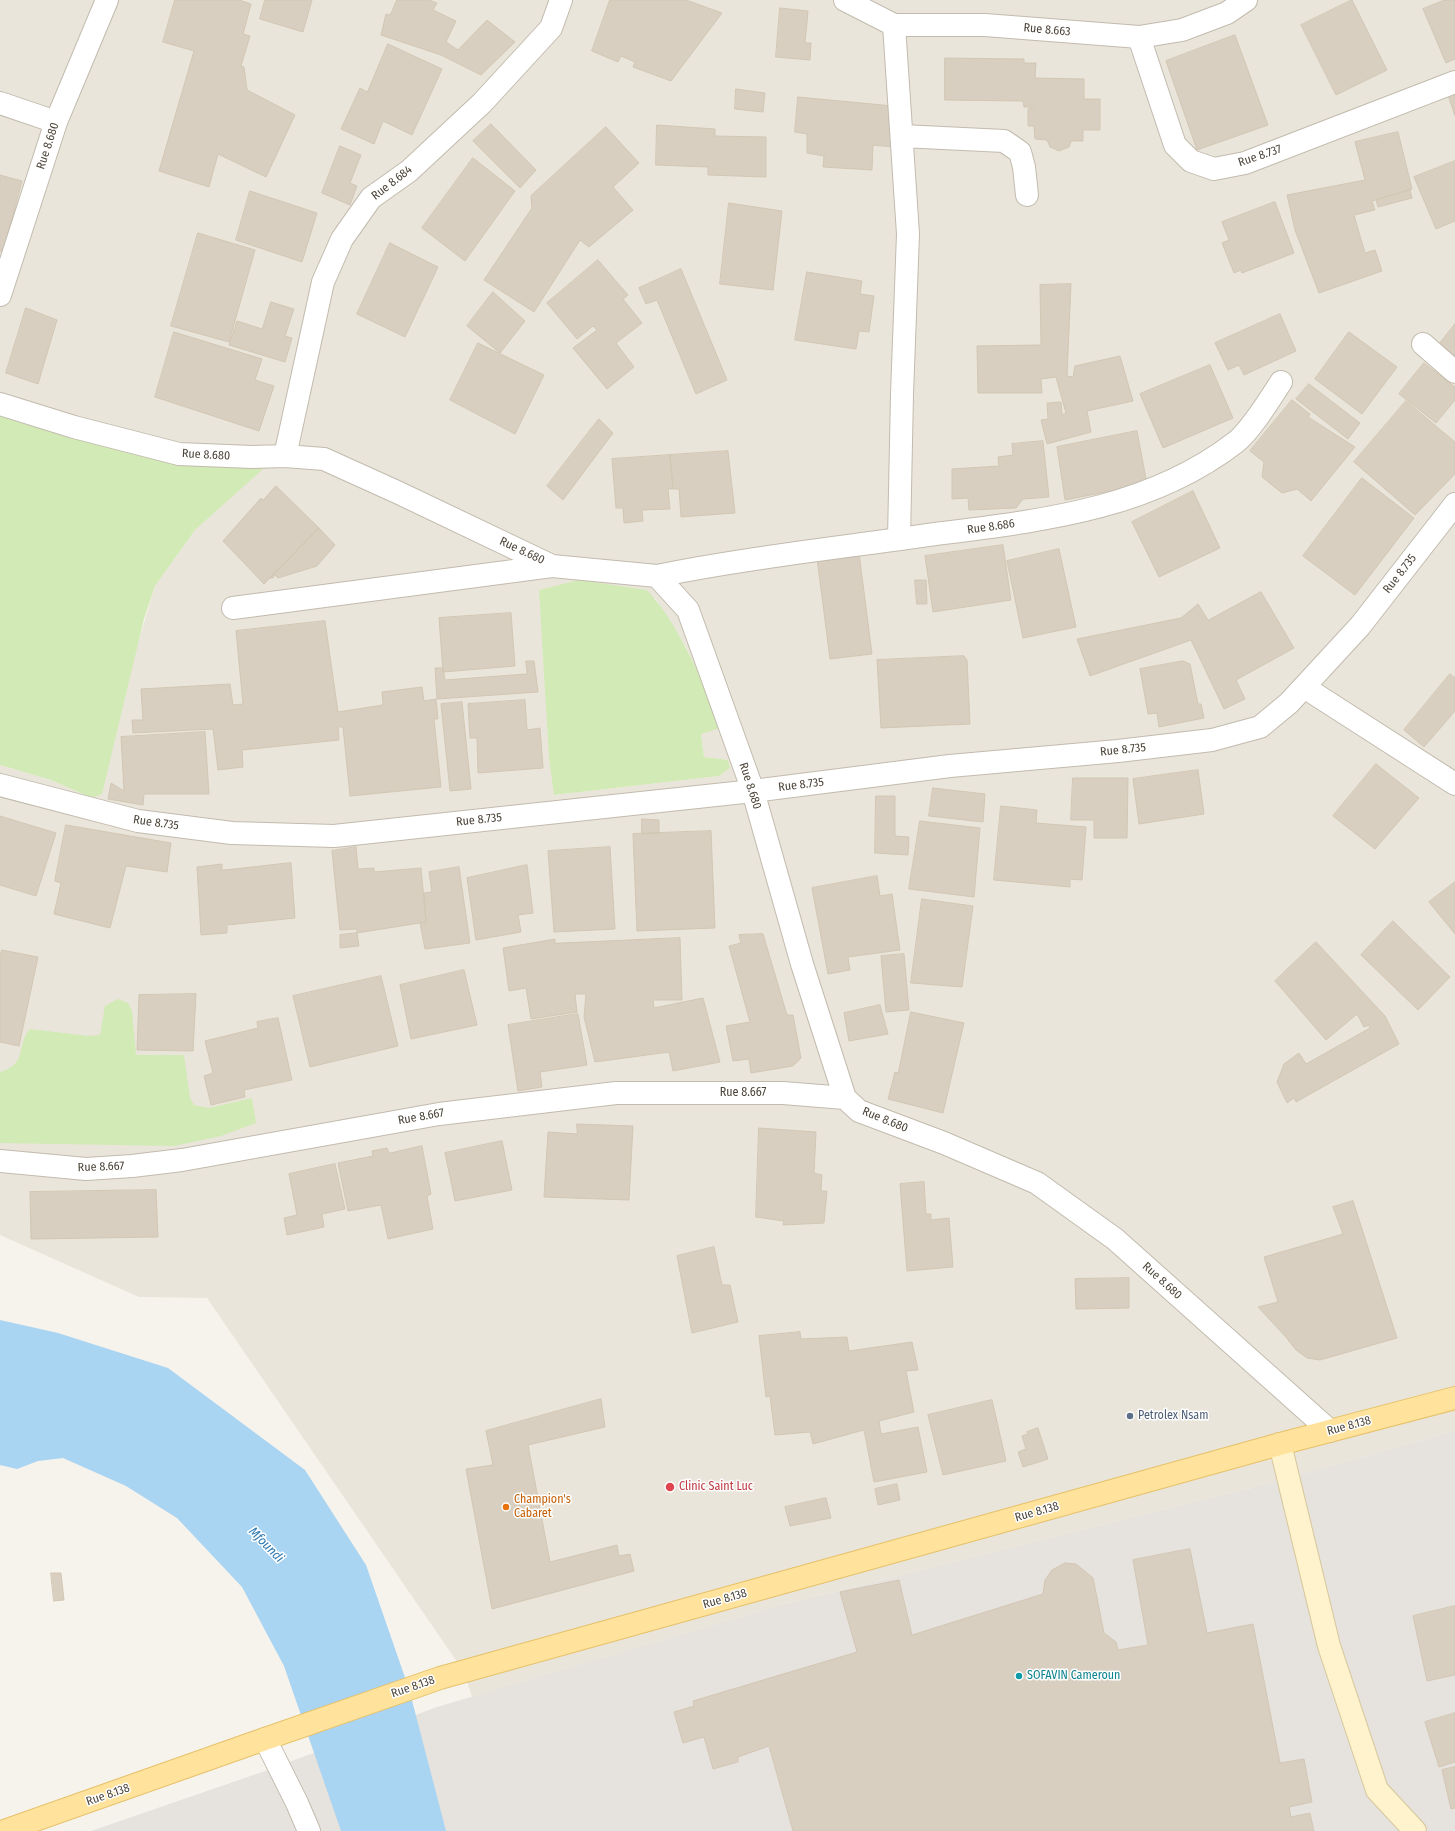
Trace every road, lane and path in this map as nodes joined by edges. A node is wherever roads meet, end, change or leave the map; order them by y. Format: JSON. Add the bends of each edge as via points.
{"nodes":[{"id":1,"x":107,"y":0,"type":"edge"},
{"id":2,"x":561,"y":0,"type":"edge"},
{"id":3,"x":845,"y":0,"type":"edge"},
{"id":4,"x":1246,"y":0,"type":"edge"},
{"id":5,"x":894,"y":25,"type":"junction"},
{"id":6,"x":1139,"y":37,"type":"junction"},
{"id":7,"x":1455,"y":82,"type":"edge"},
{"id":8,"x":0,"y":103,"type":"edge"},
{"id":9,"x":56,"y":122,"type":"junction"},
{"id":10,"x":902,"y":136,"type":"junction"},
{"id":11,"x":1027,"y":195,"type":"dead end"},
{"id":12,"x":0,"y":295,"type":"edge"},
{"id":13,"x":1423,"y":344,"type":"dead end"},
{"id":14,"x":1455,"y":372,"type":"edge"},
{"id":15,"x":1280,"y":382,"type":"dead end"},
{"id":16,"x":0,"y":404,"type":"edge"},
{"id":17,"x":285,"y":456,"type":"junction"},
{"id":18,"x":1455,"y":504,"type":"edge"},
{"id":19,"x":899,"y":539,"type":"junction"},
{"id":20,"x":552,"y":566,"type":"junction"},
{"id":21,"x":656,"y":576,"type":"junction"},
{"id":22,"x":233,"y":608,"type":"dead end"},
{"id":23,"x":1304,"y":687,"type":"junction"},
{"id":24,"x":1455,"y":784,"type":"edge"},
{"id":25,"x":0,"y":786,"type":"edge"},
{"id":26,"x":753,"y":791,"type":"junction"},
{"id":27,"x":845,"y":1098,"type":"junction"},
{"id":28,"x":0,"y":1162,"type":"edge"},
{"id":29,"x":1455,"y":1398,"type":"edge"},
{"id":30,"x":1330,"y":1431,"type":"junction"},
{"id":31,"x":1280,"y":1444,"type":"junction"},
{"id":32,"x":265,"y":1739,"type":"junction"},
{"id":33,"x":4,"y":1831,"type":"edge"},
{"id":34,"x":309,"y":1831,"type":"edge"},
{"id":35,"x":1415,"y":1831,"type":"edge"}],
"edges":[{"from":1,"to":9,"type":"street","name":"Rue 8.680"},
{"from":2,"to":17,"type":"street","name":"Rue 8.684","via":[[551,28],[482,103],[409,171],[371,198],[342,239],[323,282]]},
{"from":3,"to":5,"type":"street","name":"Rue 8.663"},
{"from":4,"to":6,"type":"street","name":"Rue 8.663","via":[[1227,13],[1182,30]]},
{"from":5,"to":6,"type":"street","name":"Rue 8.663","via":[[985,25]]},
{"from":5,"to":10,"type":"street"},
{"from":6,"to":7,"type":"street","name":"Rue 8.737","via":[[1175,145],[1191,161],[1214,169],[1245,163]]},
{"from":8,"to":9,"type":"street"},
{"from":9,"to":12,"type":"street","name":"Rue 8.680"},
{"from":10,"to":11,"type":"street","via":[[1004,141],[1020,152]]},
{"from":10,"to":19,"type":"street","via":[[908,234]]},
{"from":13,"to":14,"type":"street"},
{"from":15,"to":19,"type":"street","name":"Rue 8.686","via":[[1238,441],[1200,467],[1135,497],[1048,519]]},
{"from":16,"to":17,"type":"street","name":"Rue 8.680","via":[[74,427],[179,454]]},
{"from":17,"to":20,"type":"street","name":"Rue 8.680","via":[[324,460]]},
{"from":18,"to":23,"type":"street","name":"Rue 8.735","via":[[1360,626]]},
{"from":19,"to":21,"type":"street","name":"Rue 8.686","via":[[718,564]]},
{"from":20,"to":21,"type":"street","name":"Rue 8.680"},
{"from":20,"to":22,"type":"street"},
{"from":21,"to":26,"type":"street","name":"Rue 8.680","via":[[688,610]]},
{"from":23,"to":24,"type":"street"},
{"from":23,"to":26,"type":"street","name":"Rue 8.735","via":[[1260,727],[1212,740],[950,766]]},
{"from":25,"to":26,"type":"street","name":"Rue 8.735","via":[[138,821],[232,833],[334,836]]},
{"from":26,"to":27,"type":"street","name":"Rue 8.680","via":[[802,964]]},
{"from":27,"to":28,"type":"street","name":"Rue 8.667","via":[[783,1093],[616,1093],[439,1114],[182,1160],[132,1166],[86,1169]]},
{"from":27,"to":30,"type":"street","name":"Rue 8.680","via":[[859,1111],[944,1143],[1037,1183],[1115,1239]]},
{"from":29,"to":30,"type":"main road","name":"Rue 8.138"},
{"from":30,"to":31,"type":"main road","name":"Rue 8.138"},
{"from":31,"to":32,"type":"main road","name":"Rue 8.138","via":[[440,1678]]},
{"from":31,"to":35,"type":"main road","via":[[1329,1646],[1376,1790]]},
{"from":32,"to":33,"type":"main road","name":"Rue 8.138"},
{"from":32,"to":34,"type":"street"}]}
